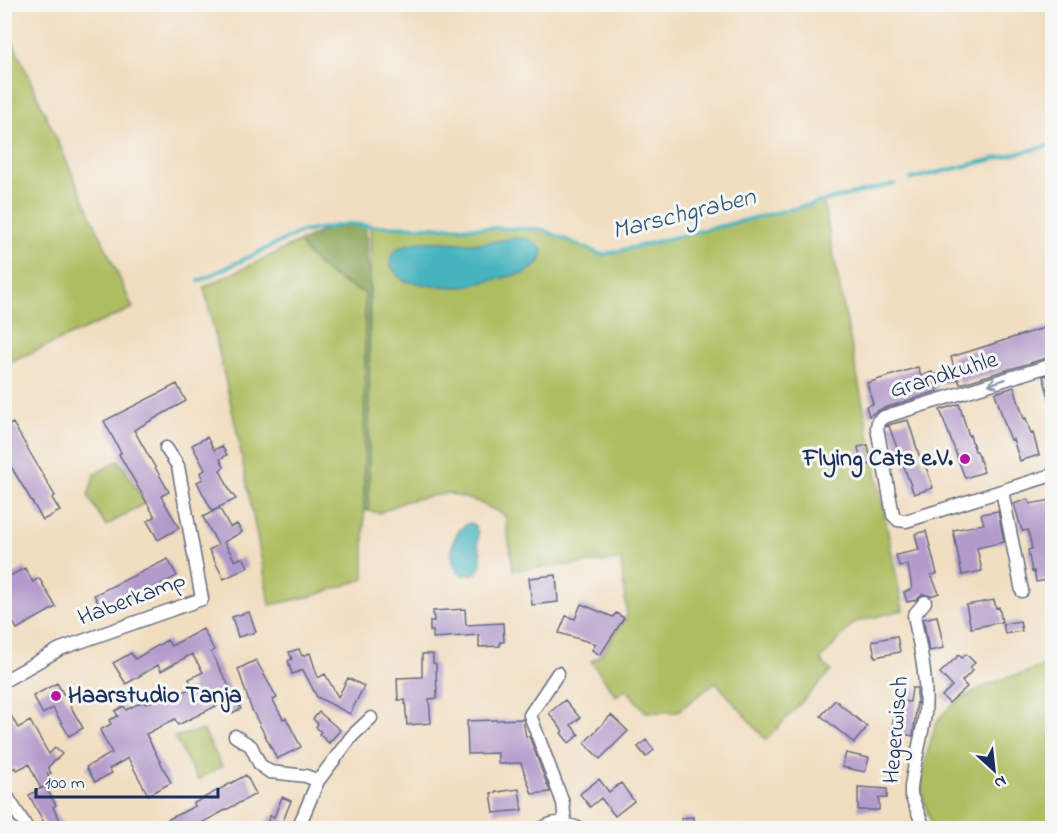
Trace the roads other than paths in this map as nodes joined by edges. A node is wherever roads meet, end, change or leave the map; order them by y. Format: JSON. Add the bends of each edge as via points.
{"nodes":[{"id":1,"x":1053,"y":364,"type":"edge"},
{"id":2,"x":166,"y":448,"type":"dead end"},
{"id":3,"x":1053,"y":475,"type":"edge"},
{"id":4,"x":1002,"y":491,"type":"junction"},
{"id":5,"x":1022,"y":591,"type":"dead end"},
{"id":6,"x":925,"y":602,"type":"dead end"},
{"id":7,"x":558,"y":673,"type":"dead end"},
{"id":8,"x":4,"y":681,"type":"edge"},
{"id":9,"x":371,"y":718,"type":"dead end"},
{"id":10,"x":235,"y":736,"type":"dead end"},
{"id":11,"x":318,"y":781,"type":"junction"},
{"id":12,"x":4,"y":792,"type":"edge"},
{"id":13,"x":565,"y":823,"type":"junction"},
{"id":14,"x":27,"y":828,"type":"edge"},
{"id":15,"x":298,"y":828,"type":"edge"},
{"id":16,"x":543,"y":828,"type":"edge"},
{"id":17,"x":578,"y":828,"type":"edge"},
{"id":18,"x":924,"y":828,"type":"edge"}],
"edges":[{"from":1,"to":4,"type":"street","name":"Grandkuhle","one_way":true,"via":[[881,418],[877,428],[895,518],[906,521]]},
{"from":2,"to":8,"type":"street","name":"Haberkamp","via":[[178,466],[202,599],[60,649]]},
{"from":3,"to":4,"type":"street","name":"Grandkuhle"},
{"from":4,"to":5,"type":"street"},
{"from":6,"to":18,"type":"street","name":"Hegerwisch","via":[[914,615],[926,702],[911,787]]},
{"from":7,"to":13,"type":"street","via":[[530,715],[563,803]]},
{"from":9,"to":11,"type":"street"},
{"from":10,"to":11,"type":"street","via":[[250,746],[260,765],[270,772]]},
{"from":11,"to":15,"type":"street"},
{"from":12,"to":14,"type":"street"},
{"from":13,"to":16,"type":"street"},
{"from":13,"to":17,"type":"street"}]}
